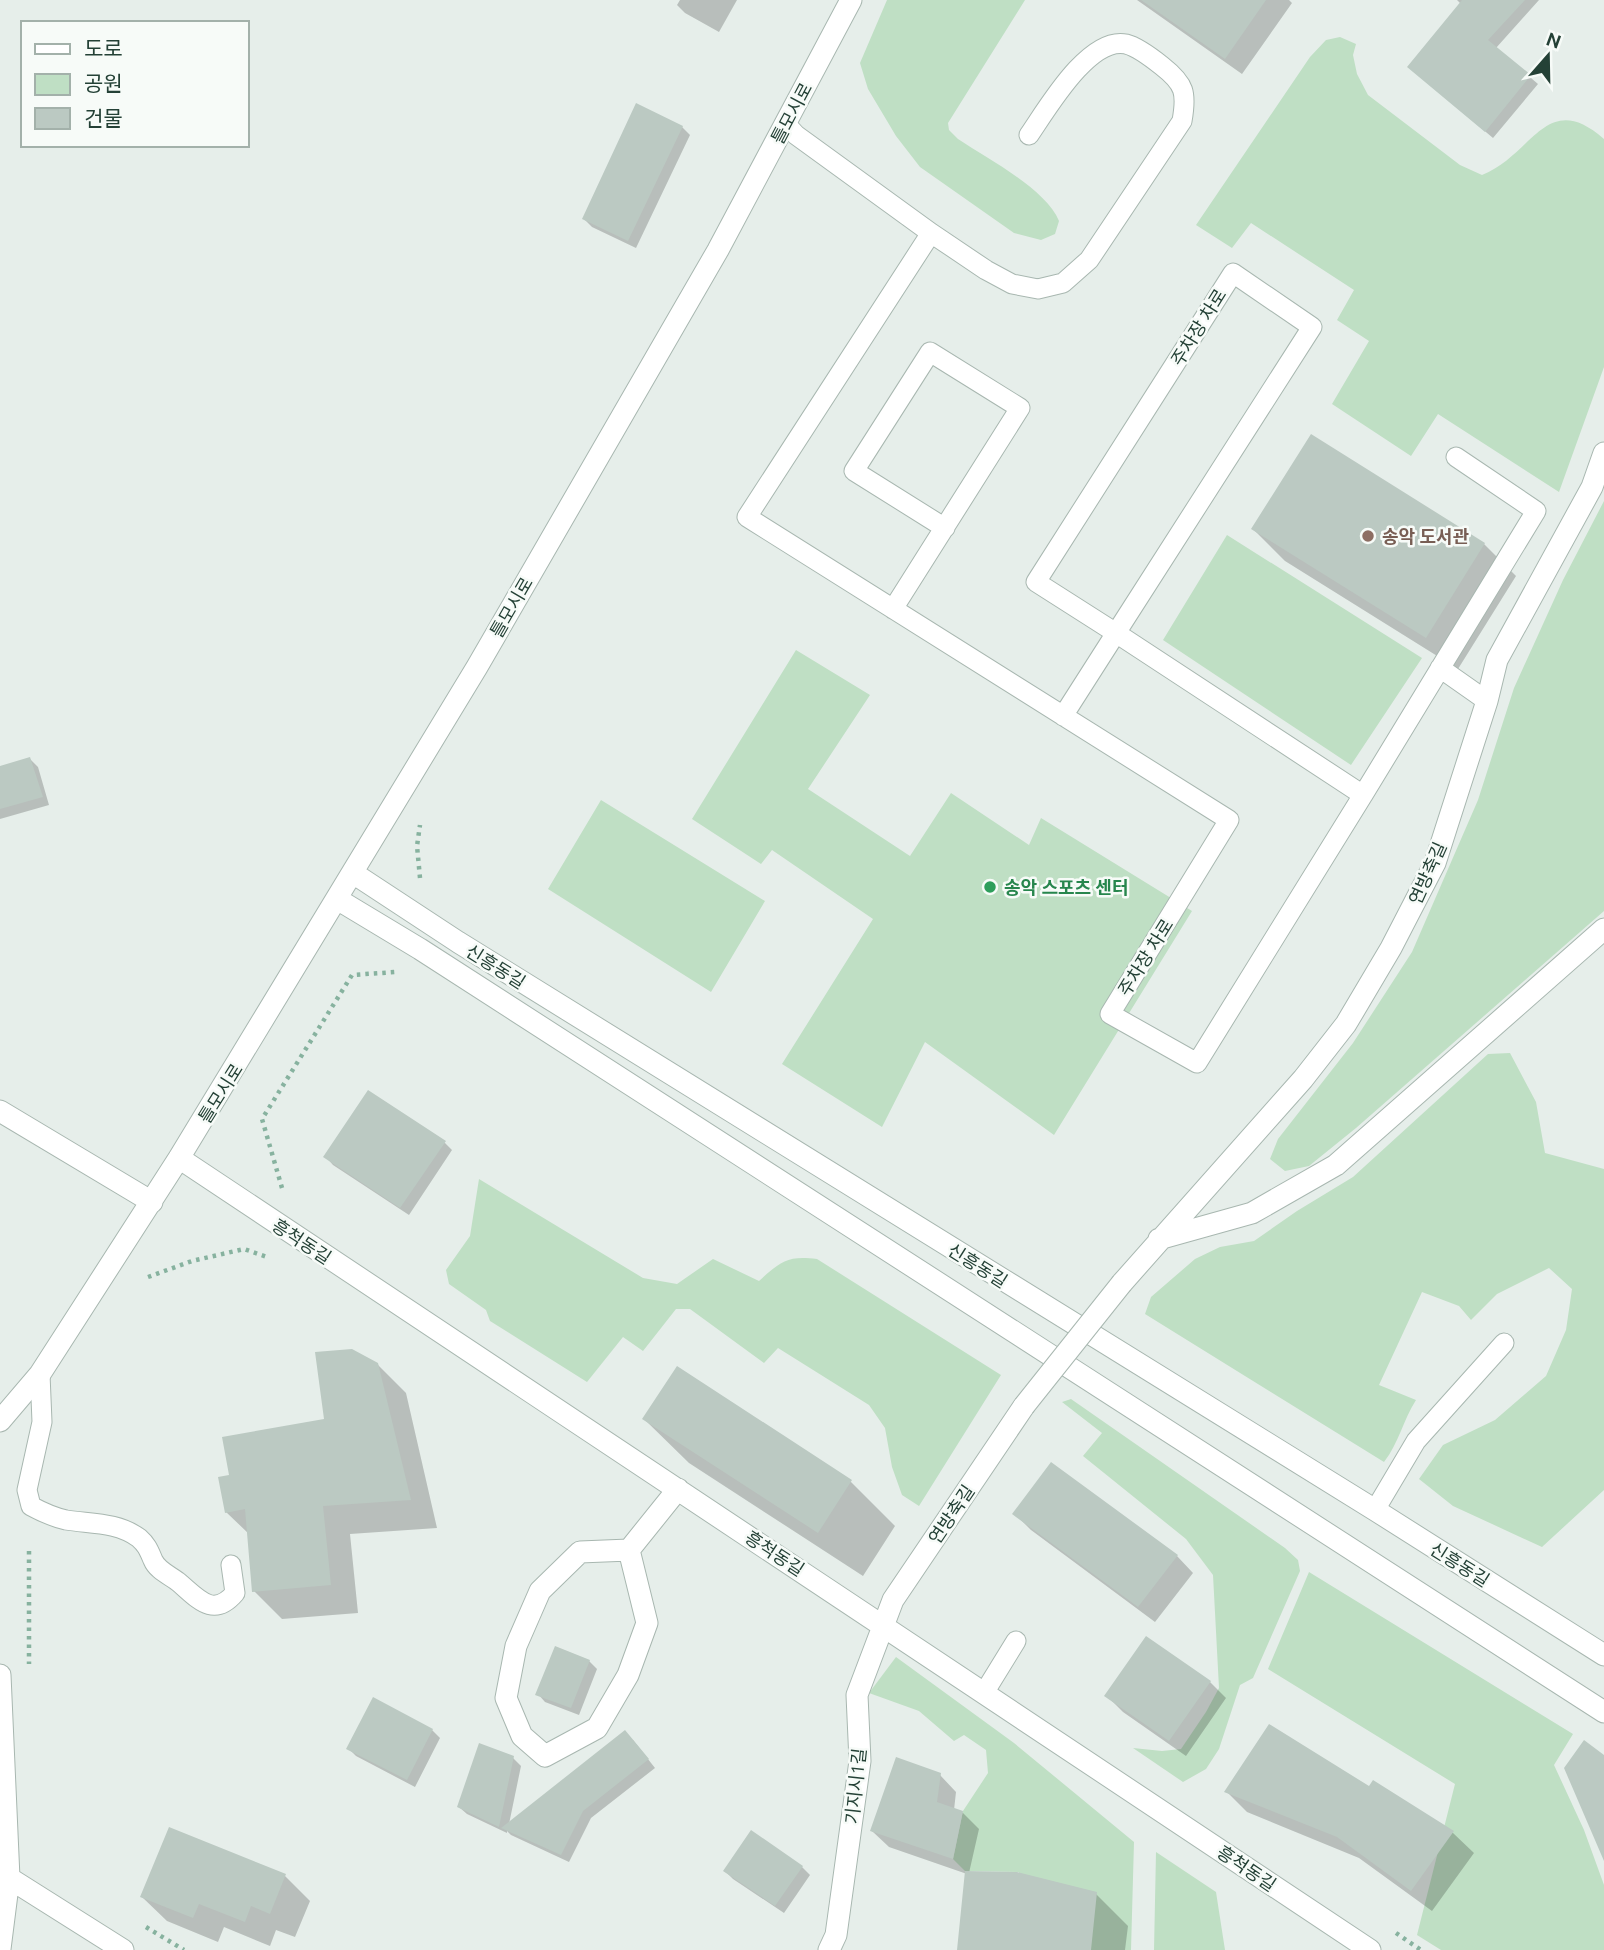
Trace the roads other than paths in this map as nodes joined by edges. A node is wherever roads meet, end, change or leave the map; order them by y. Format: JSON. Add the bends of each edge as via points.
{"nodes":[{"id":1,"x":851,"y":0,"type":"edge"},
{"id":2,"x":785,"y":123,"type":"junction"},
{"id":3,"x":1028,"y":135,"type":"dead end"},
{"id":4,"x":932,"y":233,"type":"junction"},
{"id":5,"x":1604,"y":453,"type":"edge"},
{"id":6,"x":1456,"y":457,"type":"dead end"},
{"id":7,"x":945,"y":528,"type":"junction"},
{"id":8,"x":893,"y":609,"type":"junction"},
{"id":9,"x":1116,"y":633,"type":"junction"},
{"id":10,"x":1440,"y":668,"type":"junction"},
{"id":11,"x":1488,"y":701,"type":"junction"},
{"id":12,"x":1063,"y":716,"type":"junction"},
{"id":13,"x":1363,"y":794,"type":"junction"},
{"id":14,"x":354,"y":873,"type":"junction"},
{"id":15,"x":337,"y":899,"type":"junction"},
{"id":16,"x":1604,"y":929,"type":"edge"},
{"id":17,"x":0,"y":1111,"type":"edge"},
{"id":18,"x":180,"y":1158,"type":"junction"},
{"id":19,"x":152,"y":1202,"type":"junction"},
{"id":20,"x":1159,"y":1240,"type":"junction"},
{"id":21,"x":1504,"y":1343,"type":"dead end"},
{"id":22,"x":40,"y":1374,"type":"junction"},
{"id":23,"x":0,"y":1421,"type":"edge"},
{"id":24,"x":678,"y":1489,"type":"junction"},
{"id":25,"x":1375,"y":1510,"type":"junction"},
{"id":26,"x":629,"y":1549,"type":"junction"},
{"id":27,"x":230,"y":1565,"type":"dead end"},
{"id":28,"x":883,"y":1624,"type":"junction"},
{"id":29,"x":1016,"y":1641,"type":"dead end"},
{"id":30,"x":1604,"y":1655,"type":"edge"},
{"id":31,"x":0,"y":1675,"type":"edge"},
{"id":32,"x":984,"y":1693,"type":"junction"},
{"id":33,"x":1604,"y":1712,"type":"edge"},
{"id":34,"x":2,"y":1827,"type":"edge"},
{"id":35,"x":9,"y":1878,"type":"junction"},
{"id":36,"x":0,"y":1949,"type":"edge"},
{"id":37,"x":123,"y":1950,"type":"edge"},
{"id":38,"x":829,"y":1950,"type":"edge"},
{"id":39,"x":1370,"y":1950,"type":"edge"}],
"edges":[{"from":1,"to":2,"type":"street","name":"틀모시로"},
{"from":2,"to":4,"type":"lane"},
{"from":2,"to":14,"type":"street","name":"틀모시로","via":[[617,427]]},
{"from":3,"to":4,"type":"lane","via":[[1078,67],[1097,50],[1125,43],[1175,76],[1186,97],[1182,121],[1089,260],[1063,283],[1038,289],[1012,285]]},
{"from":4,"to":8,"type":"lane","name":"주차장 차로","via":[[747,517]]},
{"from":5,"to":11,"type":"street","name":"연방축길","via":[[1592,487],[1497,660]]},
{"from":6,"to":10,"type":"lane","name":"주차장 차로","via":[[1536,511]]},
{"from":7,"to":7,"type":"lane","via":[[1020,408],[930,352],[854,471]]},
{"from":7,"to":8,"type":"lane"},
{"from":8,"to":12,"type":"lane","name":"주차장 차로"},
{"from":9,"to":9,"type":"lane","name":"주차장 차로","via":[[1312,327],[1233,273],[1036,582]]},
{"from":9,"to":12,"type":"lane","name":"주차장 차로"},
{"from":9,"to":13,"type":"lane","name":"주차장 차로"},
{"from":10,"to":11,"type":"lane"},
{"from":10,"to":13,"type":"lane","name":"주차장 차로"},
{"from":11,"to":20,"type":"street","name":"연방축길","via":[[1435,863],[1346,1024]]},
{"from":12,"to":13,"type":"lane","name":"주차장 차로","via":[[1229,820],[1110,1014],[1197,1063]]},
{"from":14,"to":15,"type":"street","name":"틀모시로"},
{"from":14,"to":25,"type":"street","name":"신흥동길"},
{"from":15,"to":18,"type":"street","name":"틀모시로"},
{"from":15,"to":33,"type":"street"},
{"from":16,"to":20,"type":"street","via":[[1336,1165],[1252,1213]]},
{"from":17,"to":19,"type":"street"},
{"from":18,"to":19,"type":"street","name":"틀모시로"},
{"from":18,"to":24,"type":"street","name":"흥척동길"},
{"from":19,"to":22,"type":"street","name":"틀모시로"},
{"from":20,"to":28,"type":"street","name":"연방축길","bridge":true,"via":[[1024,1406],[893,1600]]},
{"from":21,"to":25,"type":"lane","via":[[1416,1441]]},
{"from":22,"to":23,"type":"street","name":"틀모시로"},
{"from":22,"to":27,"type":"lane","via":[[42,1422],[27,1490],[31,1506],[50,1516],[90,1521],[139,1538],[160,1569],[207,1605],[228,1601],[235,1593]]},
{"from":24,"to":26,"type":"street"},
{"from":24,"to":28,"type":"street","name":"흥척동길"},
{"from":25,"to":30,"type":"street","name":"신흥동길"},
{"from":26,"to":26,"type":"street","via":[[580,1552],[540,1591],[516,1646],[506,1698],[522,1736],[545,1756],[597,1728],[628,1675],[647,1623]]},
{"from":28,"to":32,"type":"street","name":"흥척동길"},
{"from":28,"to":38,"type":"street","name":"기지시1길","via":[[857,1695],[860,1761],[836,1935]]},
{"from":29,"to":32,"type":"lane"},
{"from":31,"to":34,"type":"street"},
{"from":32,"to":39,"type":"street","name":"흥척동길"},
{"from":34,"to":35,"type":"street"},
{"from":35,"to":36,"type":"street"},
{"from":35,"to":37,"type":"street"}]}
